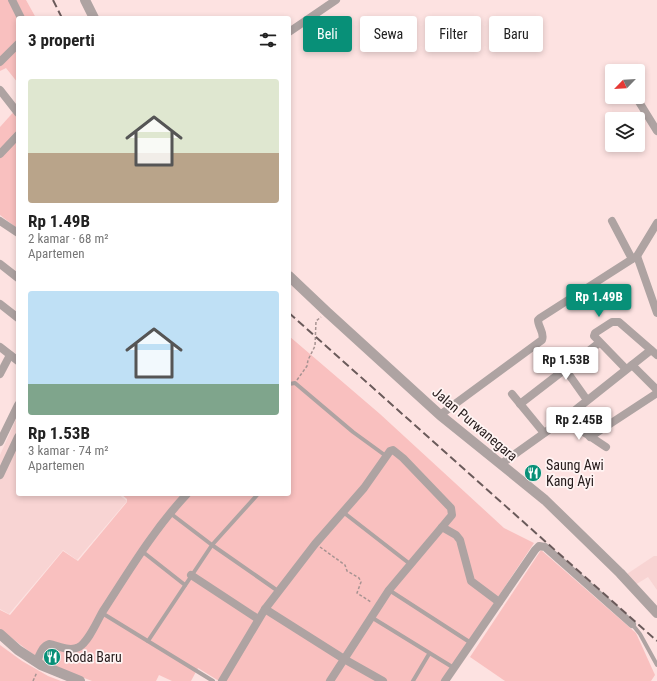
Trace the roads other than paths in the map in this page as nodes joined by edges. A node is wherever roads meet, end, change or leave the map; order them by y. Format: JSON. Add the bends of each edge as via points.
{"nodes":[{"id":1,"x":12,"y":0,"type":"edge"},
{"id":2,"x":85,"y":0,"type":"edge"},
{"id":3,"x":336,"y":0,"type":"edge"},
{"id":4,"x":20,"y":16,"type":"edge"},
{"id":5,"x":93,"y":16,"type":"edge"},
{"id":6,"x":291,"y":31,"type":"edge"},
{"id":7,"x":16,"y":46,"type":"edge"},
{"id":8,"x":0,"y":62,"type":"edge"},
{"id":9,"x":0,"y":90,"type":"edge"},
{"id":10,"x":640,"y":104,"type":"edge"},
{"id":11,"x":16,"y":110,"type":"edge"},
{"id":12,"x":657,"y":131,"type":"edge"},
{"id":13,"x":16,"y":137,"type":"edge"},
{"id":14,"x":0,"y":154,"type":"edge"},
{"id":15,"x":612,"y":220,"type":"dead end"},
{"id":16,"x":0,"y":221,"type":"edge"},
{"id":17,"x":657,"y":223,"type":"edge"},
{"id":18,"x":16,"y":232,"type":"edge"},
{"id":19,"x":634,"y":257,"type":"junction"},
{"id":20,"x":0,"y":264,"type":"edge"},
{"id":21,"x":16,"y":276,"type":"edge"},
{"id":22,"x":291,"y":278,"type":"edge"},
{"id":23,"x":0,"y":304,"type":"edge"},
{"id":24,"x":657,"y":313,"type":"edge"},
{"id":25,"x":16,"y":316,"type":"edge"},
{"id":26,"x":599,"y":343,"type":"junction"},
{"id":27,"x":0,"y":346,"type":"edge"},
{"id":28,"x":654,"y":353,"type":"edge"},
{"id":29,"x":10,"y":355,"type":"junction"},
{"id":30,"x":16,"y":360,"type":"edge"},
{"id":31,"x":629,"y":367,"type":"junction"},
{"id":32,"x":565,"y":369,"type":"junction"},
{"id":33,"x":0,"y":374,"type":"edge"},
{"id":34,"x":291,"y":384,"type":"edge"},
{"id":35,"x":657,"y":392,"type":"edge"},
{"id":36,"x":512,"y":394,"type":"dead end"},
{"id":37,"x":587,"y":400,"type":"junction"},
{"id":38,"x":520,"y":404,"type":"junction"},
{"id":39,"x":16,"y":409,"type":"edge"},
{"id":40,"x":440,"y":415,"type":"junction"},
{"id":41,"x":564,"y":419,"type":"junction"},
{"id":42,"x":544,"y":433,"type":"junction"},
{"id":43,"x":590,"y":437,"type":"junction"},
{"id":44,"x":16,"y":441,"type":"edge"},
{"id":45,"x":0,"y":442,"type":"edge"},
{"id":46,"x":606,"y":447,"type":"dead end"},
{"id":47,"x":386,"y":456,"type":"junction"},
{"id":48,"x":501,"y":464,"type":"junction"},
{"id":49,"x":0,"y":475,"type":"edge"},
{"id":50,"x":185,"y":496,"type":"edge"},
{"id":51,"x":256,"y":496,"type":"edge"},
{"id":52,"x":344,"y":512,"type":"junction"},
{"id":53,"x":169,"y":513,"type":"junction"},
{"id":54,"x":442,"y":527,"type":"junction"},
{"id":55,"x":212,"y":545,"type":"junction"},
{"id":56,"x":143,"y":552,"type":"junction"},
{"id":57,"x":410,"y":564,"type":"junction"},
{"id":58,"x":191,"y":575,"type":"junction"},
{"id":59,"x":185,"y":585,"type":"junction"},
{"id":60,"x":389,"y":590,"type":"junction"},
{"id":61,"x":278,"y":591,"type":"junction"},
{"id":62,"x":500,"y":602,"type":"junction"},
{"id":63,"x":265,"y":609,"type":"junction"},
{"id":64,"x":102,"y":613,"type":"junction"},
{"id":65,"x":657,"y":613,"type":"edge"},
{"id":66,"x":371,"y":617,"type":"junction"},
{"id":67,"x":258,"y":619,"type":"junction"},
{"id":68,"x":632,"y":624,"type":"joint"},
{"id":69,"x":0,"y":634,"type":"edge"},
{"id":70,"x":148,"y":641,"type":"junction"},
{"id":71,"x":472,"y":643,"type":"junction"},
{"id":72,"x":429,"y":654,"type":"junction"},
{"id":73,"x":344,"y":659,"type":"junction"},
{"id":74,"x":36,"y":662,"type":"junction"},
{"id":75,"x":657,"y":665,"type":"edge"},
{"id":76,"x":454,"y":669,"type":"junction"},
{"id":77,"x":80,"y":681,"type":"edge"},
{"id":78,"x":213,"y":681,"type":"edge"},
{"id":79,"x":222,"y":681,"type":"edge"},
{"id":80,"x":330,"y":681,"type":"edge"},
{"id":81,"x":382,"y":681,"type":"edge"},
{"id":82,"x":413,"y":681,"type":"edge"},
{"id":83,"x":445,"y":681,"type":"edge"}],
"edges":[{"from":1,"to":4,"type":"street"},
{"from":2,"to":5,"type":"street"},
{"from":3,"to":6,"type":"street"},
{"from":7,"to":8,"type":"street"},
{"from":9,"to":11,"type":"street"},
{"from":10,"to":12,"type":"street"},
{"from":13,"to":14,"type":"street"},
{"from":15,"to":19,"type":"street"},
{"from":16,"to":18,"type":"street"},
{"from":17,"to":19,"type":"street"},
{"from":19,"to":24,"type":"street"},
{"from":19,"to":40,"type":"street","via":[[540,318],[538,323],[543,335],[542,340]]},
{"from":20,"to":21,"type":"street"},
{"from":22,"to":40,"type":"street","name":"Jalan Purwanegara"},
{"from":23,"to":25,"type":"street"},
{"from":26,"to":28,"type":"street","via":[[594,336],[595,333],[617,321]]},
{"from":26,"to":31,"type":"street"},
{"from":26,"to":32,"type":"street"},
{"from":27,"to":29,"type":"street"},
{"from":28,"to":31,"type":"street"},
{"from":29,"to":30,"type":"street"},
{"from":29,"to":33,"type":"street"},
{"from":31,"to":35,"type":"street"},
{"from":31,"to":37,"type":"street"},
{"from":32,"to":37,"type":"street"},
{"from":32,"to":38,"type":"street"},
{"from":34,"to":47,"type":"lane","via":[[295,383]]},
{"from":35,"to":43,"type":"street"},
{"from":36,"to":38,"type":"street"},
{"from":37,"to":41,"type":"street"},
{"from":38,"to":42,"type":"street"},
{"from":39,"to":45,"type":"street"},
{"from":40,"to":48,"type":"street","name":"Jalan Purwanegara"},
{"from":41,"to":42,"type":"street"},
{"from":41,"to":43,"type":"street"},
{"from":42,"to":48,"type":"street"},
{"from":43,"to":46,"type":"street"},
{"from":44,"to":49,"type":"street"},
{"from":47,"to":52,"type":"street"},
{"from":47,"to":54,"type":"street","via":[[392,450],[403,458],[451,508],[452,515]]},
{"from":48,"to":65,"type":"street","name":"Jalan Purwanegara","via":[[545,500]]},
{"from":50,"to":53,"type":"street"},
{"from":51,"to":55,"type":"lane"},
{"from":52,"to":57,"type":"lane"},
{"from":52,"to":61,"type":"street"},
{"from":53,"to":55,"type":"lane"},
{"from":53,"to":56,"type":"street"},
{"from":54,"to":57,"type":"street"},
{"from":54,"to":62,"type":"street","via":[[460,540],[471,581]]},
{"from":55,"to":58,"type":"lane"},
{"from":55,"to":61,"type":"lane"},
{"from":56,"to":59,"type":"lane"},
{"from":56,"to":64,"type":"street"},
{"from":57,"to":60,"type":"street"},
{"from":58,"to":59,"type":"lane"},
{"from":58,"to":67,"type":"street"},
{"from":59,"to":70,"type":"lane"},
{"from":60,"to":66,"type":"street"},
{"from":60,"to":71,"type":"lane"},
{"from":61,"to":63,"type":"street"},
{"from":62,"to":68,"type":"street","via":[[539,546],[545,547]]},
{"from":62,"to":71,"type":"street"},
{"from":63,"to":67,"type":"street"},
{"from":63,"to":73,"type":"street"},
{"from":64,"to":70,"type":"lane"},
{"from":64,"to":74,"type":"street","via":[[82,644],[72,649],[46,645]]},
{"from":66,"to":72,"type":"lane"},
{"from":66,"to":73,"type":"street"},
{"from":67,"to":79,"type":"street"},
{"from":68,"to":75,"type":"lane"},
{"from":69,"to":74,"type":"street"},
{"from":70,"to":78,"type":"lane"},
{"from":71,"to":76,"type":"street"},
{"from":72,"to":76,"type":"lane"},
{"from":72,"to":82,"type":"lane"},
{"from":73,"to":80,"type":"street"},
{"from":73,"to":81,"type":"street"},
{"from":74,"to":77,"type":"street"},
{"from":76,"to":83,"type":"street"}]}
